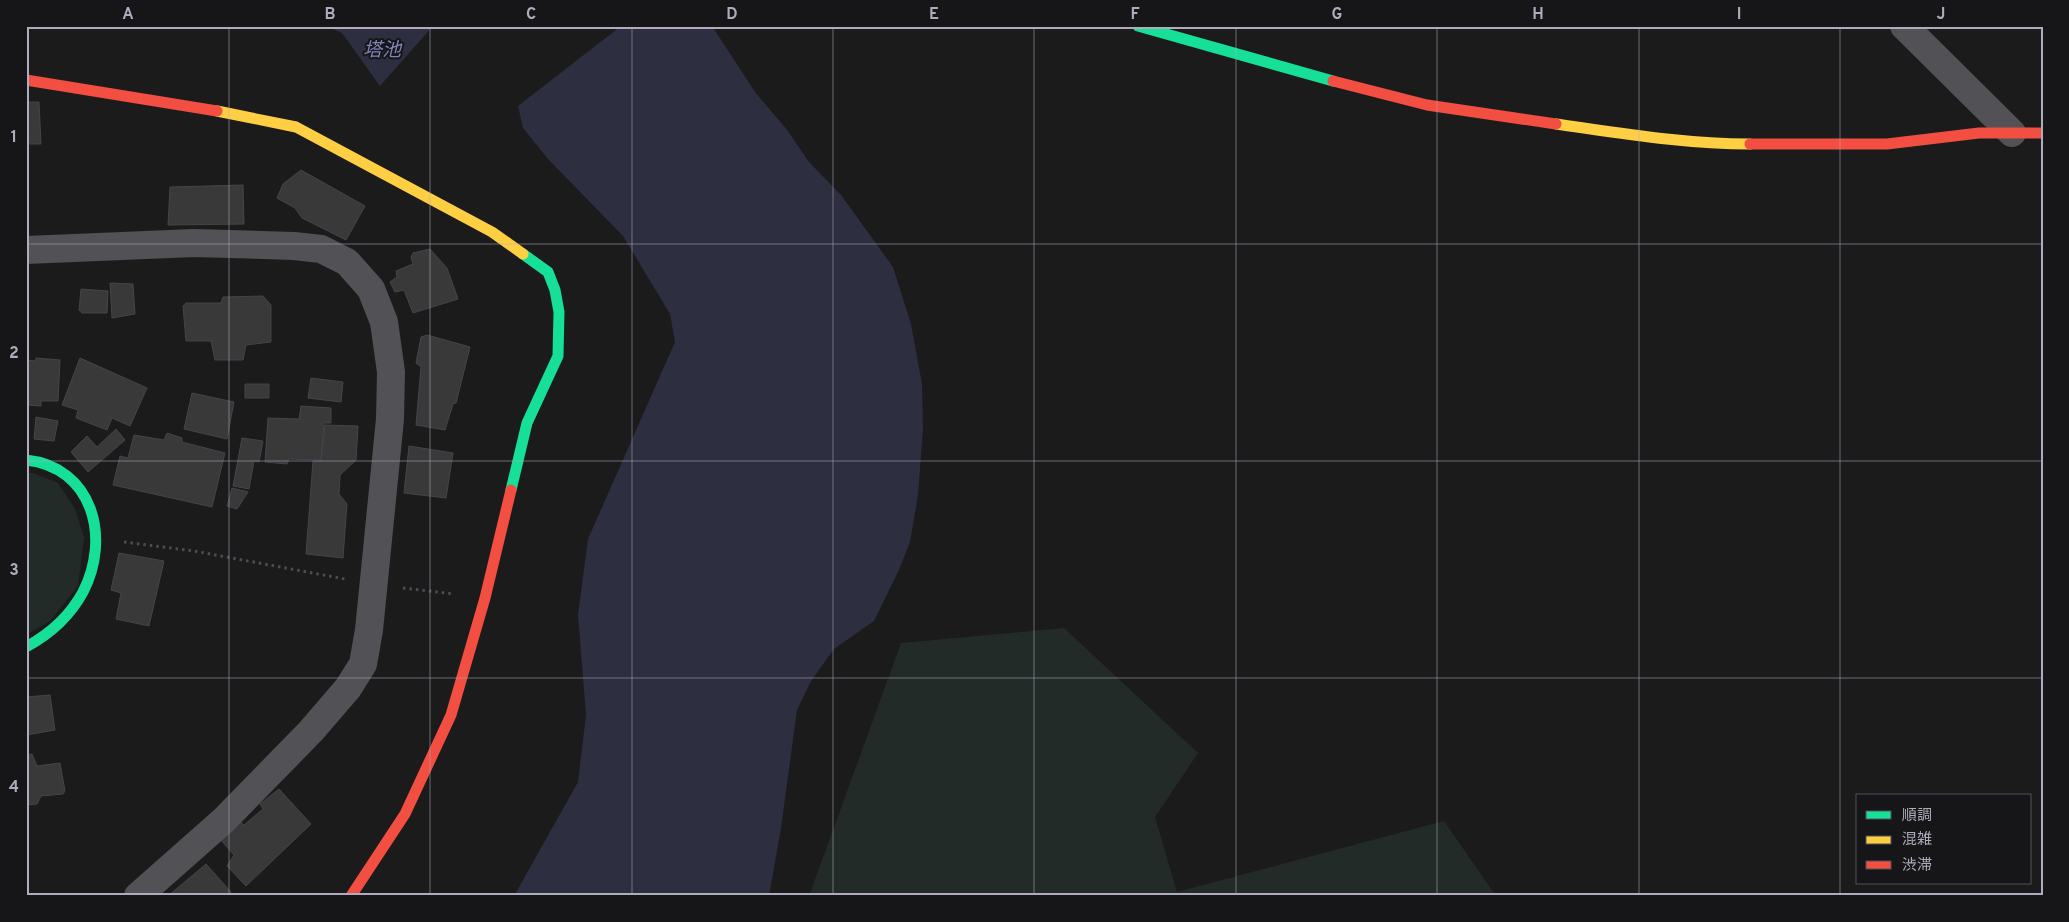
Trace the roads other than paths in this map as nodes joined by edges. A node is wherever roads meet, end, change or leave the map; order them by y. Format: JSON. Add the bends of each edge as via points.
{"nodes":[{"id":1,"x":1138,"y":26,"type":"edge"},
{"id":2,"x":1904,"y":26,"type":"edge"},
{"id":3,"x":26,"y":80,"type":"edge"},
{"id":4,"x":2012,"y":133,"type":"junction"},
{"id":5,"x":2043,"y":133,"type":"edge"},
{"id":6,"x":26,"y":250,"type":"edge"},
{"id":7,"x":26,"y":460,"type":"edge"},
{"id":8,"x":26,"y":647,"type":"edge"},
{"id":9,"x":138,"y":896,"type":"edge"},
{"id":10,"x":351,"y":896,"type":"edge"}],
"edges":[{"from":1,"to":4,"type":"street","via":[[1292,71],[1427,104],[1631,135],[1719,144],[1887,144],[1978,133]]},
{"from":2,"to":4,"type":"street"},
{"from":3,"to":10,"type":"street","via":[[296,127],[492,232],[548,272],[559,312],[558,356],[527,423],[485,598],[451,715],[404,814]]},
{"from":4,"to":5,"type":"street"},
{"from":6,"to":9,"type":"street","via":[[194,243],[321,249],[347,262],[371,289],[384,322],[391,372],[390,419],[363,664],[348,688],[311,732],[224,820]]},
{"from":7,"to":8,"type":"street","via":[[62,470],[80,488],[94,515],[94,560],[84,591],[45,638]]}]}
